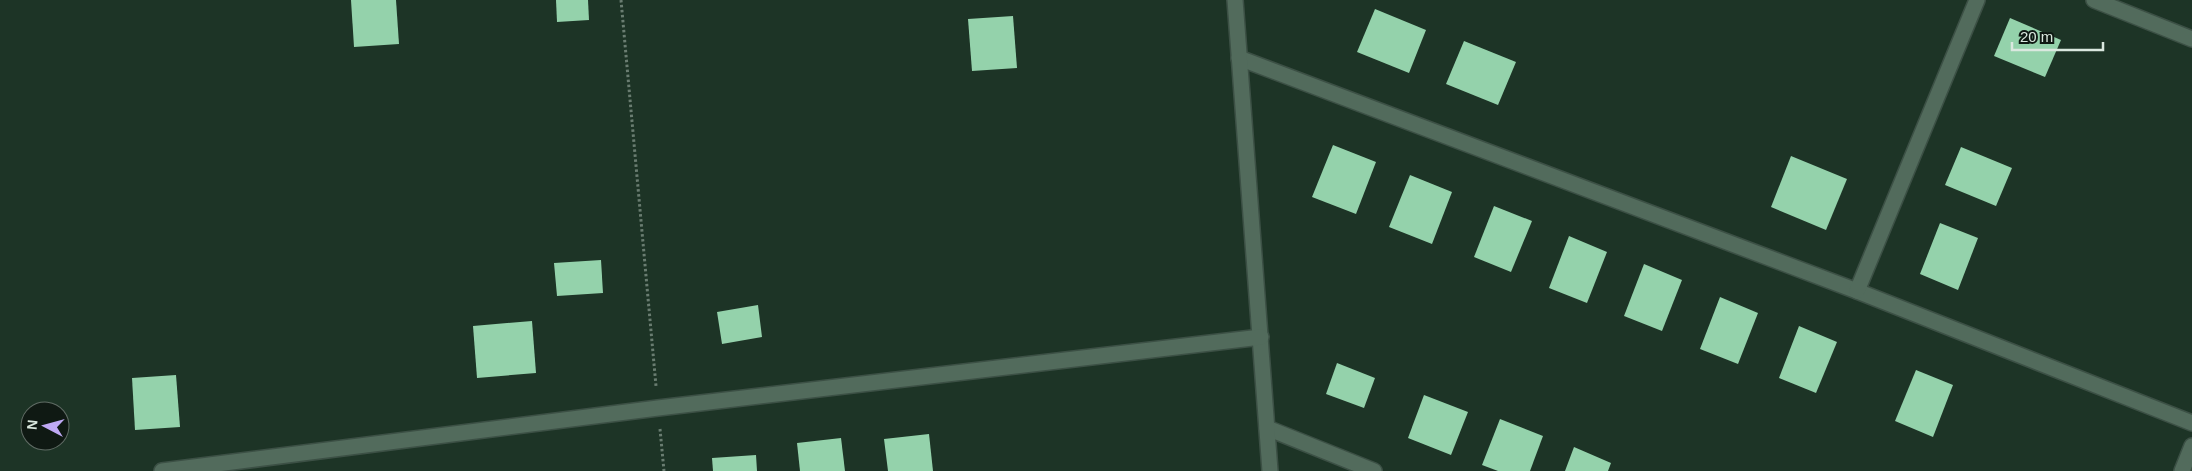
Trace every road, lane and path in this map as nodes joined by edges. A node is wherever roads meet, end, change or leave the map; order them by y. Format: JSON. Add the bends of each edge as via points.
{"nodes":[{"id":1,"x":621,"y":0,"type":"edge"},
{"id":2,"x":1234,"y":0,"type":"edge"},
{"id":3,"x":1977,"y":0,"type":"edge"},
{"id":4,"x":2094,"y":0,"type":"edge"},
{"id":5,"x":2192,"y":39,"type":"edge"},
{"id":6,"x":1240,"y":58,"type":"junction"},
{"id":7,"x":1857,"y":291,"type":"junction"},
{"id":8,"x":1261,"y":337,"type":"junction"},
{"id":9,"x":658,"y":408,"type":"junction"},
{"id":10,"x":2192,"y":423,"type":"edge"},
{"id":11,"x":1267,"y":428,"type":"junction"},
{"id":12,"x":2192,"y":446,"type":"edge"},
{"id":13,"x":162,"y":471,"type":"edge"},
{"id":14,"x":664,"y":471,"type":"edge"},
{"id":15,"x":1270,"y":471,"type":"edge"},
{"id":16,"x":1374,"y":471,"type":"edge"},
{"id":17,"x":2182,"y":471,"type":"edge"}],
"edges":[{"from":1,"to":9,"type":"path"},
{"from":2,"to":6,"type":"street"},
{"from":3,"to":7,"type":"street"},
{"from":4,"to":5,"type":"street"},
{"from":6,"to":7,"type":"street"},
{"from":6,"to":8,"type":"street"},
{"from":7,"to":10,"type":"street"},
{"from":8,"to":9,"type":"street"},
{"from":8,"to":11,"type":"street"},
{"from":9,"to":13,"type":"street"},
{"from":9,"to":14,"type":"path"},
{"from":11,"to":15,"type":"street"},
{"from":11,"to":16,"type":"street"},
{"from":12,"to":17,"type":"street"}]}
